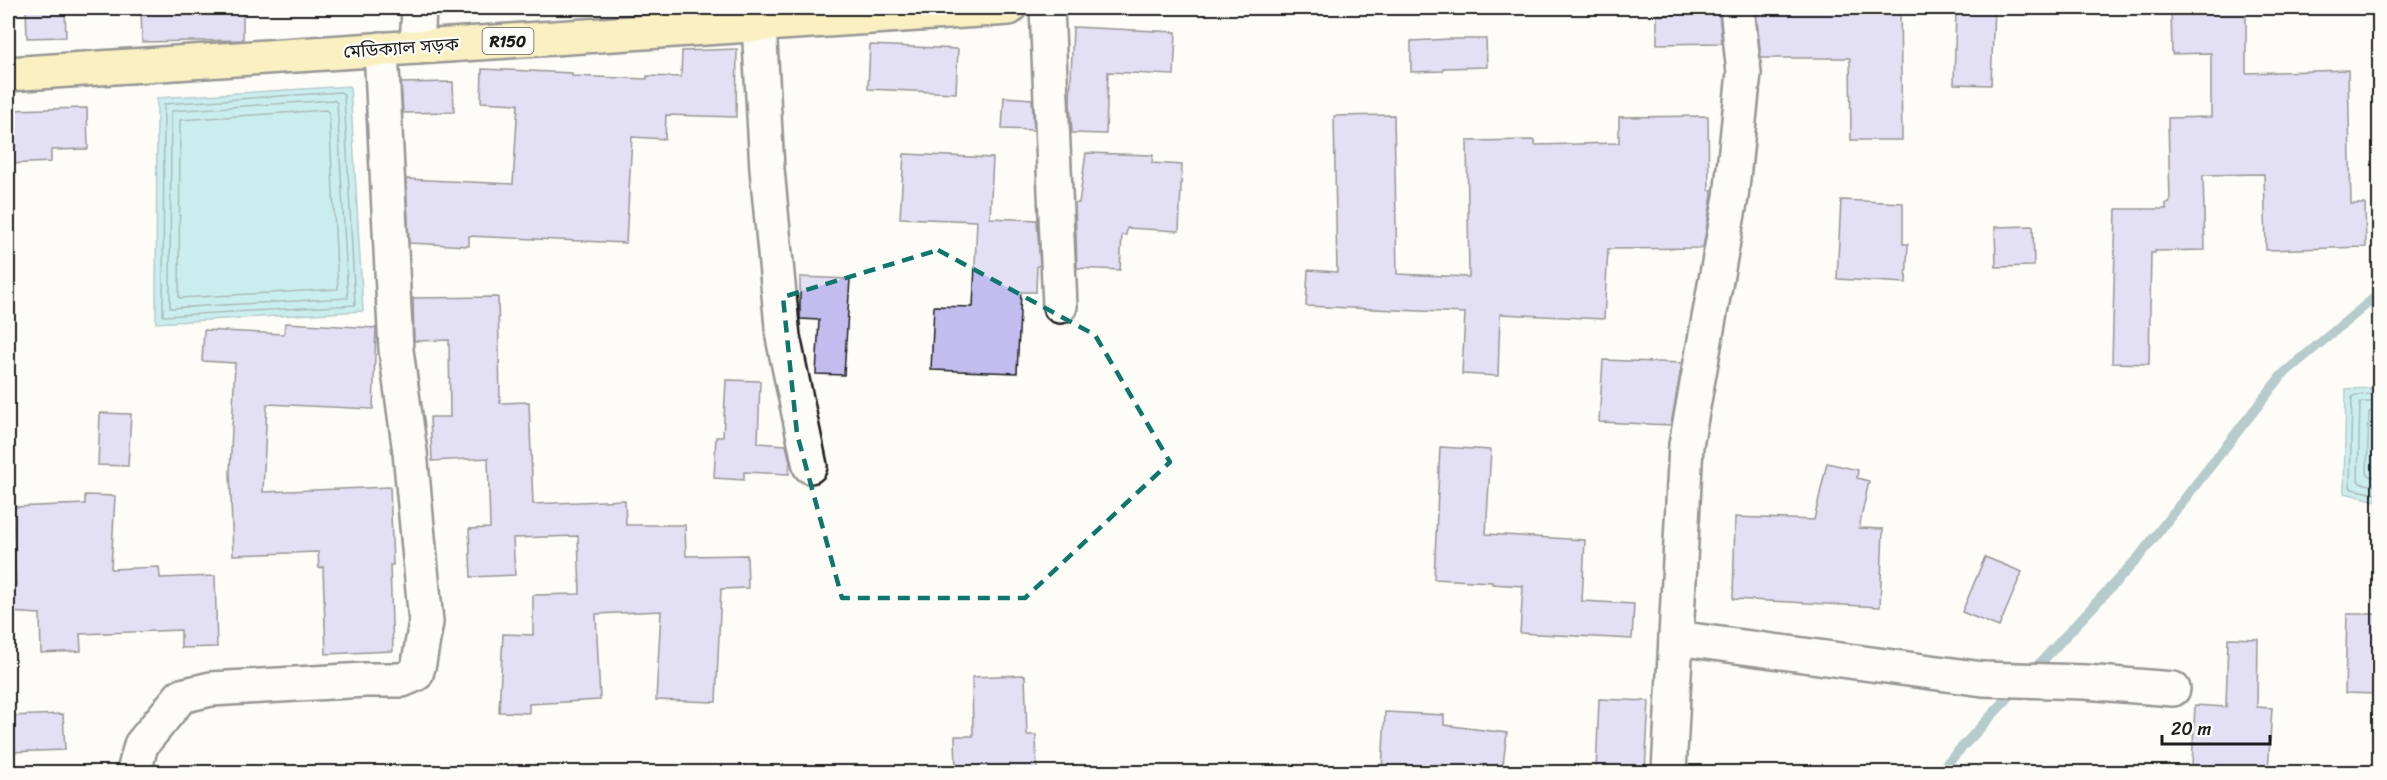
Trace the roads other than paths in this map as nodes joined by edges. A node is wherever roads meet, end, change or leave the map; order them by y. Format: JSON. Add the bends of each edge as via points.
{"nodes":[{"id":1,"x":419,"y":8,"type":"edge"},
{"id":2,"x":1009,"y":8,"type":"edge"},
{"id":3,"x":1047,"y":8,"type":"edge"},
{"id":4,"x":1737,"y":8,"type":"edge"},
{"id":5,"x":759,"y":24,"type":"junction"},
{"id":6,"x":417,"y":47,"type":"junction"},
{"id":7,"x":381,"y":49,"type":"junction"},
{"id":8,"x":8,"y":74,"type":"edge"},
{"id":9,"x":1060,"y":306,"type":"dead end"},
{"id":10,"x":810,"y":466,"type":"dead end"},
{"id":11,"x":1676,"y":638,"type":"junction"},
{"id":12,"x":2172,"y":689,"type":"dead end"},
{"id":13,"x":134,"y":772,"type":"edge"},
{"id":14,"x":1669,"y":772,"type":"edge"}],
"edges":[{"from":1,"to":6,"type":"street"},
{"from":2,"to":5,"type":"main road","name":"মেডিক্যাল সড়ক","number":"R150"},
{"from":3,"to":9,"type":"street"},
{"from":4,"to":11,"type":"street","via":[[1744,73],[1731,197],[1686,445]]},
{"from":5,"to":6,"type":"main road","name":"মেডিক্যাল সড়ক","number":"R150"},
{"from":5,"to":10,"type":"street","via":[[767,169],[783,337]]},
{"from":6,"to":7,"type":"main road","name":"মেডিক্যাল সড়ক","number":"R150"},
{"from":7,"to":8,"type":"main road","name":"মেডিক্যাল সড়ক","number":"R150"},
{"from":7,"to":13,"type":"street","via":[[396,350],[426,622],[416,674],[402,680],[211,689],[181,696],[141,745]]},
{"from":11,"to":12,"type":"street","via":[[1983,679]]},
{"from":11,"to":14,"type":"street"}]}
